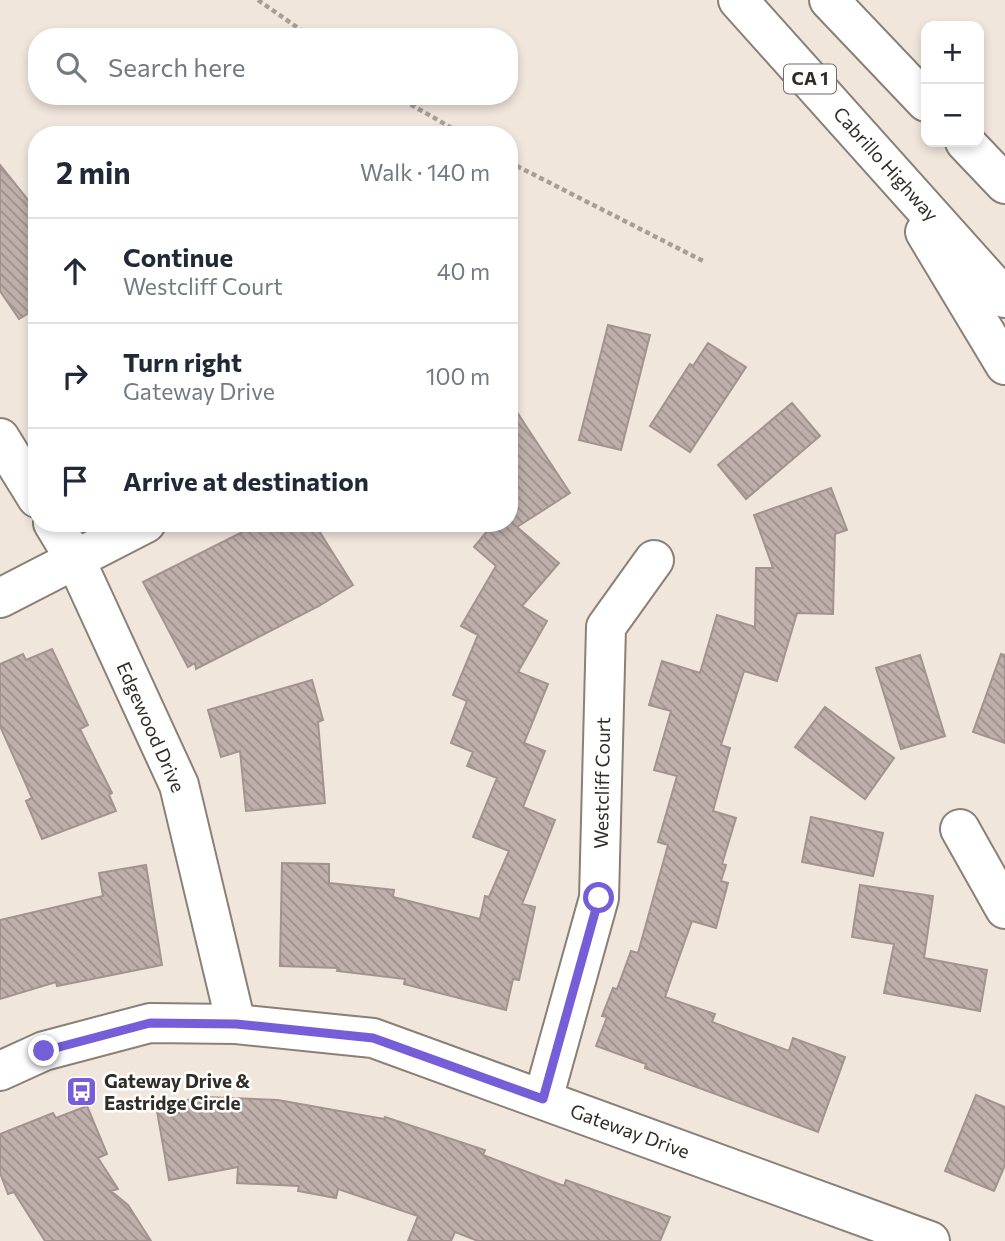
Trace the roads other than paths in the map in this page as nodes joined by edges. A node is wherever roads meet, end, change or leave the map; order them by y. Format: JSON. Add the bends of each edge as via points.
{"nodes":[{"id":1,"x":738,"y":0,"type":"edge"},
{"id":2,"x":829,"y":0,"type":"edge"},
{"id":3,"x":921,"y":97,"type":"edge"},
{"id":4,"x":970,"y":147,"type":"edge"},
{"id":5,"x":882,"y":158,"type":"junction"},
{"id":6,"x":1005,"y":184,"type":"edge"},
{"id":7,"x":1005,"y":298,"type":"edge"},
{"id":8,"x":1005,"y":365,"type":"edge"},
{"id":9,"x":0,"y":438,"type":"edge"},
{"id":10,"x":28,"y":483,"type":"edge"},
{"id":11,"x":58,"y":532,"type":"edge"},
{"id":12,"x":129,"y":532,"type":"edge"},
{"id":13,"x":654,"y":560,"type":"dead end"},
{"id":14,"x":76,"y":561,"type":"junction"},
{"id":15,"x":0,"y":598,"type":"edge"},
{"id":16,"x":960,"y":829,"type":"dead end"},
{"id":17,"x":1005,"y":909,"type":"edge"},
{"id":18,"x":236,"y":1024,"type":"junction"},
{"id":19,"x":0,"y":1071,"type":"edge"},
{"id":20,"x":543,"y":1099,"type":"junction"},
{"id":21,"x":929,"y":1241,"type":"edge"}],
"edges":[{"from":1,"to":5,"type":"main road","name":"Cabrillo Highway","number":"CA 1"},
{"from":2,"to":3,"type":"main road"},
{"from":4,"to":6,"type":"main road"},
{"from":5,"to":7,"type":"main road","name":"Cabrillo Highway","number":"CA 1"},
{"from":5,"to":8,"type":"main road"},
{"from":9,"to":10,"type":"main road"},
{"from":11,"to":14,"type":"main road","name":"Edgewood Drive"},
{"from":12,"to":14,"type":"main road"},
{"from":13,"to":20,"type":"main road","name":"Westcliff Court","via":[[606,627],[599,898]]},
{"from":14,"to":15,"type":"main road"},
{"from":14,"to":18,"type":"main road","name":"Edgewood Drive","via":[[179,785]]},
{"from":16,"to":17,"type":"main road"},
{"from":18,"to":19,"type":"main road","name":"Gateway Drive","via":[[150,1023],[44,1051]]},
{"from":18,"to":20,"type":"main road","name":"Gateway Drive","via":[[373,1038]]},
{"from":20,"to":21,"type":"main road","name":"Gateway Drive"}]}
